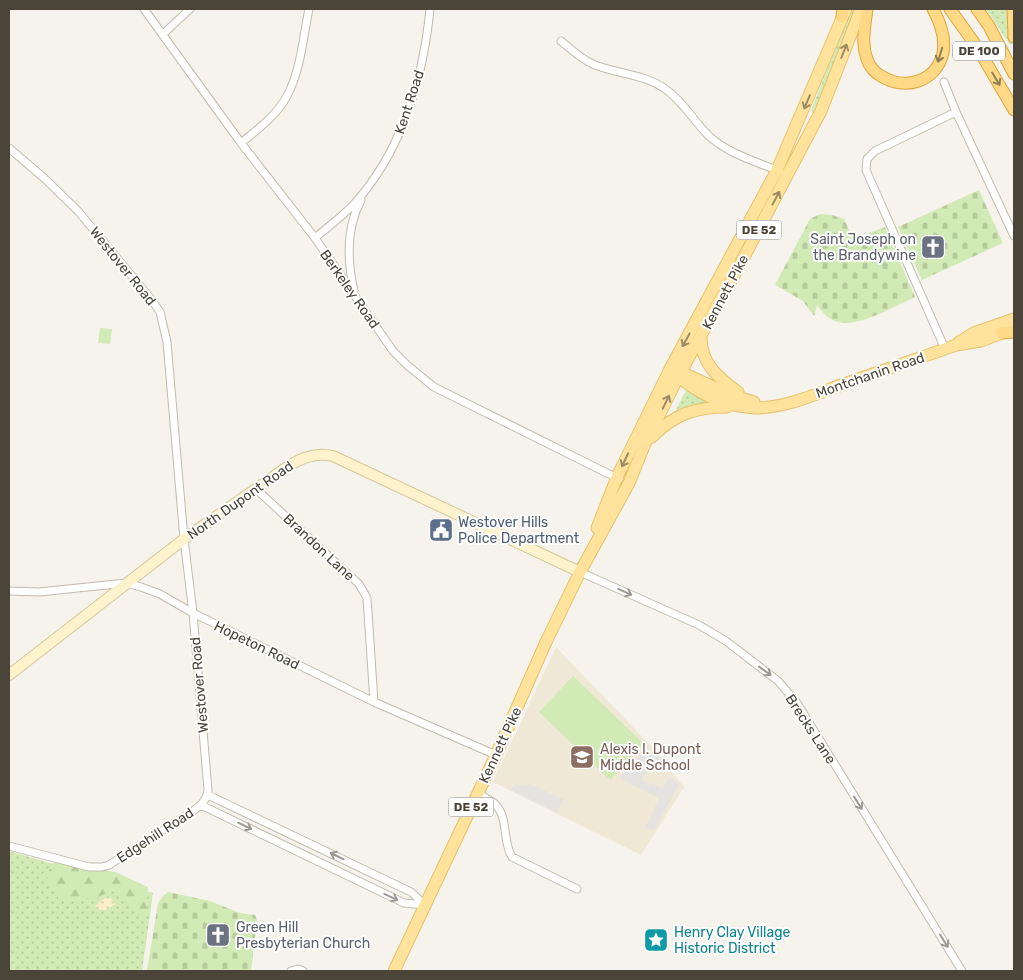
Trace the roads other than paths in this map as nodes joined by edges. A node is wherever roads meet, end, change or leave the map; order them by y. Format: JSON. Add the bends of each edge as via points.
{"nodes":[{"id":1,"x":144,"y":9,"type":"edge"},
{"id":2,"x":190,"y":9,"type":"edge"},
{"id":3,"x":309,"y":9,"type":"edge"},
{"id":4,"x":430,"y":9,"type":"edge"},
{"id":5,"x":861,"y":9,"type":"edge"},
{"id":6,"x":867,"y":9,"type":"edge"},
{"id":7,"x":933,"y":9,"type":"edge"},
{"id":8,"x":950,"y":9,"type":"edge"},
{"id":9,"x":977,"y":9,"type":"edge"},
{"id":10,"x":1013,"y":9,"type":"edge"},
{"id":11,"x":844,"y":11,"type":"edge"},
{"id":12,"x":163,"y":34,"type":"junction"},
{"id":13,"x":1014,"y":37,"type":"edge"},
{"id":14,"x":561,"y":42,"type":"dead end"},
{"id":15,"x":1014,"y":74,"type":"edge"},
{"id":16,"x":944,"y":82,"type":"dead end"},
{"id":17,"x":1014,"y":110,"type":"edge"},
{"id":18,"x":956,"y":112,"type":"junction"},
{"id":19,"x":241,"y":143,"type":"junction"},
{"id":20,"x":9,"y":148,"type":"edge"},
{"id":21,"x":783,"y":173,"type":"junction"},
{"id":22,"x":367,"y":188,"type":"junction"},
{"id":23,"x":1014,"y":236,"type":"edge"},
{"id":24,"x":315,"y":238,"type":"junction"},
{"id":25,"x":355,"y":296,"type":"junction"},
{"id":26,"x":1014,"y":312,"type":"edge"},
{"id":27,"x":1014,"y":319,"type":"edge"},
{"id":28,"x":998,"y":330,"type":"junction"},
{"id":29,"x":1014,"y":330,"type":"edge"},
{"id":30,"x":701,"y":338,"type":"junction"},
{"id":31,"x":950,"y":347,"type":"junction"},
{"id":32,"x":676,"y":372,"type":"junction"},
{"id":33,"x":752,"y":405,"type":"junction"},
{"id":34,"x":644,"y":446,"type":"junction"},
{"id":35,"x":617,"y":477,"type":"junction"},
{"id":36,"x":629,"y":483,"type":"junction"},
{"id":37,"x":256,"y":489,"type":"junction"},
{"id":38,"x":184,"y":539,"type":"junction"},
{"id":39,"x":580,"y":572,"type":"junction"},
{"id":40,"x":126,"y":583,"type":"junction"},
{"id":41,"x":9,"y":591,"type":"edge"},
{"id":42,"x":193,"y":614,"type":"junction"},
{"id":43,"x":9,"y":675,"type":"edge"},
{"id":44,"x":374,"y":702,"type":"junction"},
{"id":45,"x":496,"y":755,"type":"junction"},
{"id":46,"x":478,"y":793,"type":"junction"},
{"id":47,"x":208,"y":794,"type":"junction"},
{"id":48,"x":201,"y":805,"type":"junction"},
{"id":49,"x":9,"y":846,"type":"edge"},
{"id":50,"x":578,"y":889,"type":"dead end"},
{"id":51,"x":424,"y":905,"type":"junction"},
{"id":52,"x":291,"y":971,"type":"edge"},
{"id":53,"x":303,"y":971,"type":"edge"},
{"id":54,"x":394,"y":971,"type":"edge"},
{"id":55,"x":962,"y":971,"type":"edge"}],
"edges":[{"from":1,"to":12,"type":"street","name":"Berkeley Road"},
{"from":2,"to":12,"type":"street"},
{"from":3,"to":19,"type":"street","via":[[287,97],[266,123]]},
{"from":4,"to":22,"type":"street","name":"Kent Road","via":[[420,73],[408,113],[395,146]]},
{"from":21,"to":5,"type":"main road","name":"Kennett Pike","number":"DE 52","one_way":true,"via":[[821,111]]},
{"from":7,"to":6,"type":"highway","one_way":true,"via":[[941,25],[942,54],[929,75],[919,82],[904,84],[891,82],[876,73],[867,60],[864,47]]},
{"from":8,"to":17,"type":"highway","number":"DE 100","one_way":true},
{"from":9,"to":15,"type":"highway","number":"DE 100"},
{"from":10,"to":13,"type":"highway"},
{"from":11,"to":21,"type":"main road","name":"Kennett Pike","number":"DE 52","one_way":true},
{"from":12,"to":19,"type":"street","name":"Berkeley Road"},
{"from":14,"to":21,"type":"street","via":[[594,64],[639,76],[664,88],[716,141],[732,152]]},
{"from":16,"to":18,"type":"street"},
{"from":18,"to":23,"type":"street"},
{"from":18,"to":31,"type":"street","via":[[875,150],[867,159],[866,170]]},
{"from":19,"to":24,"type":"street","name":"Berkeley Road"},
{"from":20,"to":38,"type":"street","name":"Westover Road","via":[[78,211],[160,312],[168,342],[172,379]]},
{"from":30,"to":21,"type":"main road","name":"Kennett Pike","number":"DE 52","one_way":true},
{"from":21,"to":32,"type":"main road","name":"Kennett Pike","number":"DE 52","one_way":true},
{"from":22,"to":24,"type":"street","name":"Kent Road","via":[[354,204]]},
{"from":22,"to":25,"type":"street","name":"Kent Road","via":[[351,228],[349,268]]},
{"from":24,"to":25,"type":"street","name":"Berkeley Road"},
{"from":25,"to":35,"type":"street","name":"Berkeley Road","via":[[393,351],[434,387]]},
{"from":26,"to":28,"type":"street"},
{"from":27,"to":28,"type":"main road","name":"Montchanin Road"},
{"from":28,"to":29,"type":"highway"},
{"from":28,"to":31,"type":"main road","name":"Montchanin Road","via":[[981,341]]},
{"from":30,"to":32,"type":"main road","name":"Kennett Pike","number":"DE 52"},
{"from":30,"to":33,"type":"main road","via":[[704,356],[717,376]]},
{"from":31,"to":33,"type":"main road","name":"Montchanin Road","via":[[784,404]]},
{"from":32,"to":33,"type":"main road","name":"Montchanin Road","via":[[696,390],[711,398]]},
{"from":34,"to":32,"type":"main road","name":"Kennett Pike","number":"DE 52","one_way":true},
{"from":32,"to":35,"type":"main road","name":"Kennett Pike","number":"DE 52","one_way":true},
{"from":33,"to":34,"type":"main road","via":[[712,407],[686,413],[662,428]]},
{"from":34,"to":36,"type":"main road","name":"Kennett Pike","number":"DE 52"},
{"from":35,"to":36,"type":"street","name":"Berkeley Road"},
{"from":35,"to":39,"type":"main road","name":"Kennett Pike","number":"DE 52"},
{"from":36,"to":39,"type":"main road","name":"Kennett Pike","number":"DE 52"},
{"from":37,"to":38,"type":"main road","name":"North Dupont Road"},
{"from":37,"to":39,"type":"main road","name":"North Dupont Road","via":[[300,459],[329,455]]},
{"from":37,"to":44,"type":"street","name":"Brandon Lane","via":[[359,584],[367,598]]},
{"from":38,"to":40,"type":"main road","name":"North Dupont Road"},
{"from":38,"to":42,"type":"street","name":"Westover Road"},
{"from":39,"to":45,"type":"main road","name":"Kennett Pike","number":"DE 52"},
{"from":39,"to":55,"type":"street","name":"Brecks Lane","one_way":true,"via":[[699,625],[726,641],[778,681],[797,703]]},
{"from":40,"to":41,"type":"street","name":"Hopeton Road","via":[[39,592]]},
{"from":40,"to":42,"type":"street","name":"Hopeton Road","via":[[160,594]]},
{"from":40,"to":43,"type":"main road","name":"North Dupont Road"},
{"from":42,"to":44,"type":"street","name":"Hopeton Road"},
{"from":42,"to":47,"type":"street","name":"Westover Road"},
{"from":44,"to":45,"type":"street","name":"Hopeton Road"},
{"from":45,"to":46,"type":"main road","name":"Kennett Pike","number":"DE 52"},
{"from":46,"to":50,"type":"street","via":[[495,804],[500,812],[512,857]]},
{"from":46,"to":51,"type":"main road","name":"Kennett Pike","number":"DE 52"},
{"from":47,"to":48,"type":"street","name":"Edgehill Road"},
{"from":51,"to":47,"type":"street","one_way":true,"via":[[411,892]]},
{"from":48,"to":49,"type":"street","name":"Edgehill Road","via":[[102,867],[89,867]]},
{"from":48,"to":51,"type":"street","one_way":true,"via":[[404,903]]},
{"from":51,"to":54,"type":"main road","name":"Kennett Pike","number":"DE 52"},
{"from":52,"to":53,"type":"street"}]}
